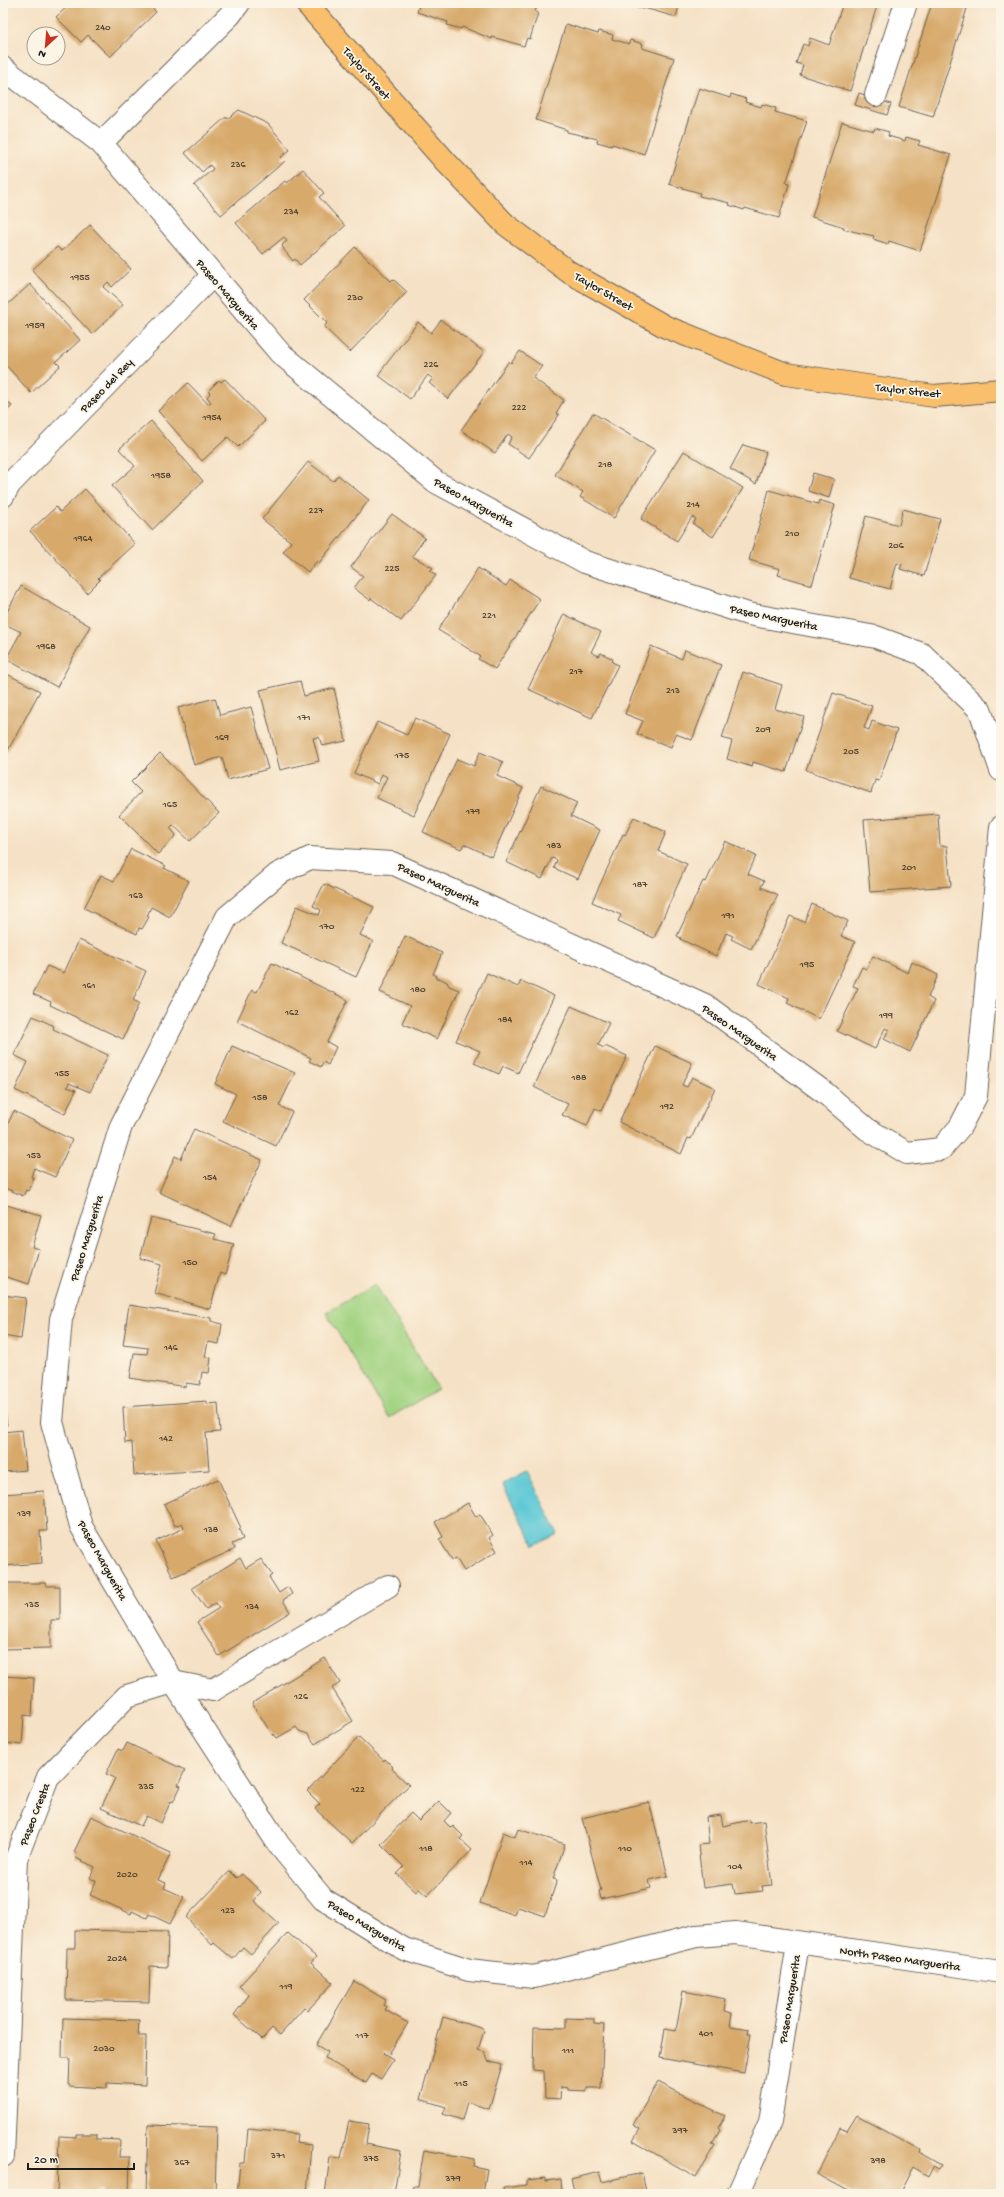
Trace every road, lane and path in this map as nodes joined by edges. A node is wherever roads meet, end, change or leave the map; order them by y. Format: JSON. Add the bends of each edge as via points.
{"nodes":[{"id":1,"x":239,"y":3,"type":"edge"},
{"id":2,"x":306,"y":3,"type":"edge"},
{"id":3,"x":906,"y":3,"type":"edge"},
{"id":4,"x":3,"y":68,"type":"edge"},
{"id":5,"x":876,"y":95,"type":"dead end"},
{"id":6,"x":100,"y":143,"type":"junction"},
{"id":7,"x":212,"y":276,"type":"junction"},
{"id":8,"x":1001,"y":390,"type":"edge"},
{"id":9,"x":3,"y":496,"type":"edge"},
{"id":10,"x":1001,"y":770,"type":"edge"},
{"id":11,"x":1001,"y":827,"type":"edge"},
{"id":12,"x":388,"y":1586,"type":"dead end"},
{"id":13,"x":173,"y":1682,"type":"junction"},
{"id":14,"x":798,"y":1943,"type":"junction"},
{"id":15,"x":1001,"y":1972,"type":"edge"},
{"id":16,"x":3,"y":2156,"type":"edge"},
{"id":17,"x":738,"y":2194,"type":"edge"}],
"edges":[{"from":1,"to":6,"type":"street"},
{"from":2,"to":8,"type":"main road","name":"Taylor Street","via":[[445,161],[505,224],[569,272],[666,327],[786,374],[934,396]]},
{"from":3,"to":5,"type":"street"},
{"from":4,"to":6,"type":"street","name":"Paseo Marguerita"},
{"from":6,"to":7,"type":"street","name":"Paseo Marguerita"},
{"from":7,"to":9,"type":"street","name":"Paseo del Rey","via":[[10,484]]},
{"from":7,"to":10,"type":"street","name":"Paseo Marguerita","via":[[280,353],[436,482],[585,562],[748,614],[876,637],[922,654],[980,710]]},
{"from":11,"to":13,"type":"street","name":"Paseo Marguerita","via":[[976,1096],[960,1127],[941,1149],[907,1153],[867,1129],[825,1093],[705,1005],[392,863],[310,858],[278,874],[227,917],[121,1126],[61,1319],[52,1422],[81,1526]]},
{"from":12,"to":13,"type":"street","via":[[213,1690]]},
{"from":13,"to":14,"type":"street","name":"Paseo Marguerita","via":[[279,1845],[323,1899],[404,1949],[469,1970],[534,1977],[696,1936],[736,1933]]},
{"from":13,"to":16,"type":"street","name":"Paseo Cresta","via":[[127,1696],[48,1777],[16,1859]]},
{"from":14,"to":15,"type":"street","name":"North Paseo Marguerita"},
{"from":14,"to":17,"type":"street","name":"Paseo Marguerita","via":[[770,2122]]}]}
